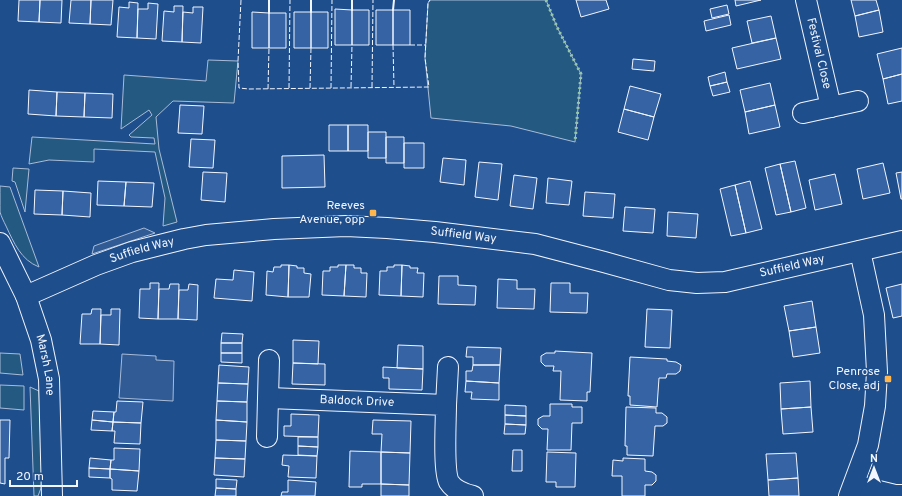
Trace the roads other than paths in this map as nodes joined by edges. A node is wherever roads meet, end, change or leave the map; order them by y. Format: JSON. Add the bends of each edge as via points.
{"nodes":[{"id":1,"x":806,"y":0,"type":"edge"},
{"id":2,"x":858,"y":101,"type":"dead end"},
{"id":3,"x":831,"y":107,"type":"junction"},
{"id":4,"x":803,"y":113,"type":"dead end"},
{"id":5,"x":902,"y":241,"type":"edge"},
{"id":6,"x":0,"y":243,"type":"edge"},
{"id":7,"x":860,"y":251,"type":"junction"},
{"id":8,"x":26,"y":296,"type":"junction"},
{"id":9,"x":269,"y":360,"type":"dead end"},
{"id":10,"x":448,"y":367,"type":"dead end"},
{"id":11,"x":269,"y":398,"type":"junction"},
{"id":12,"x":446,"y":405,"type":"junction"},
{"id":13,"x":267,"y":437,"type":"dead end"},
{"id":14,"x":852,"y":490,"type":"edge"},
{"id":15,"x":902,"y":495,"type":"edge"},
{"id":16,"x":52,"y":496,"type":"edge"},
{"id":17,"x":473,"y":496,"type":"edge"}],
"edges":[{"from":1,"to":3,"type":"street","name":"Festival Close"},
{"from":2,"to":3,"type":"street"},
{"from":3,"to":4,"type":"street"},
{"from":5,"to":7,"type":"street","name":"Suffield Way"},
{"from":6,"to":8,"type":"street","name":"Marsh Lane"},
{"from":7,"to":8,"type":"street","name":"Suffield Way","via":[[725,282],[697,283],[669,280],[527,243],[387,228],[346,226],[274,229],[206,235],[132,252]]},
{"from":7,"to":14,"type":"street","via":[[874,315],[877,372],[875,406],[868,445]]},
{"from":8,"to":16,"type":"street","name":"Marsh Lane","via":[[41,340],[49,379]]},
{"from":9,"to":11,"type":"street"},
{"from":10,"to":12,"type":"street"},
{"from":11,"to":12,"type":"street","name":"Baldock Drive"},
{"from":11,"to":13,"type":"street"},
{"from":12,"to":17,"type":"street","via":[[446,472],[450,483],[458,491]]},
{"from":14,"to":15,"type":"street"}]}
